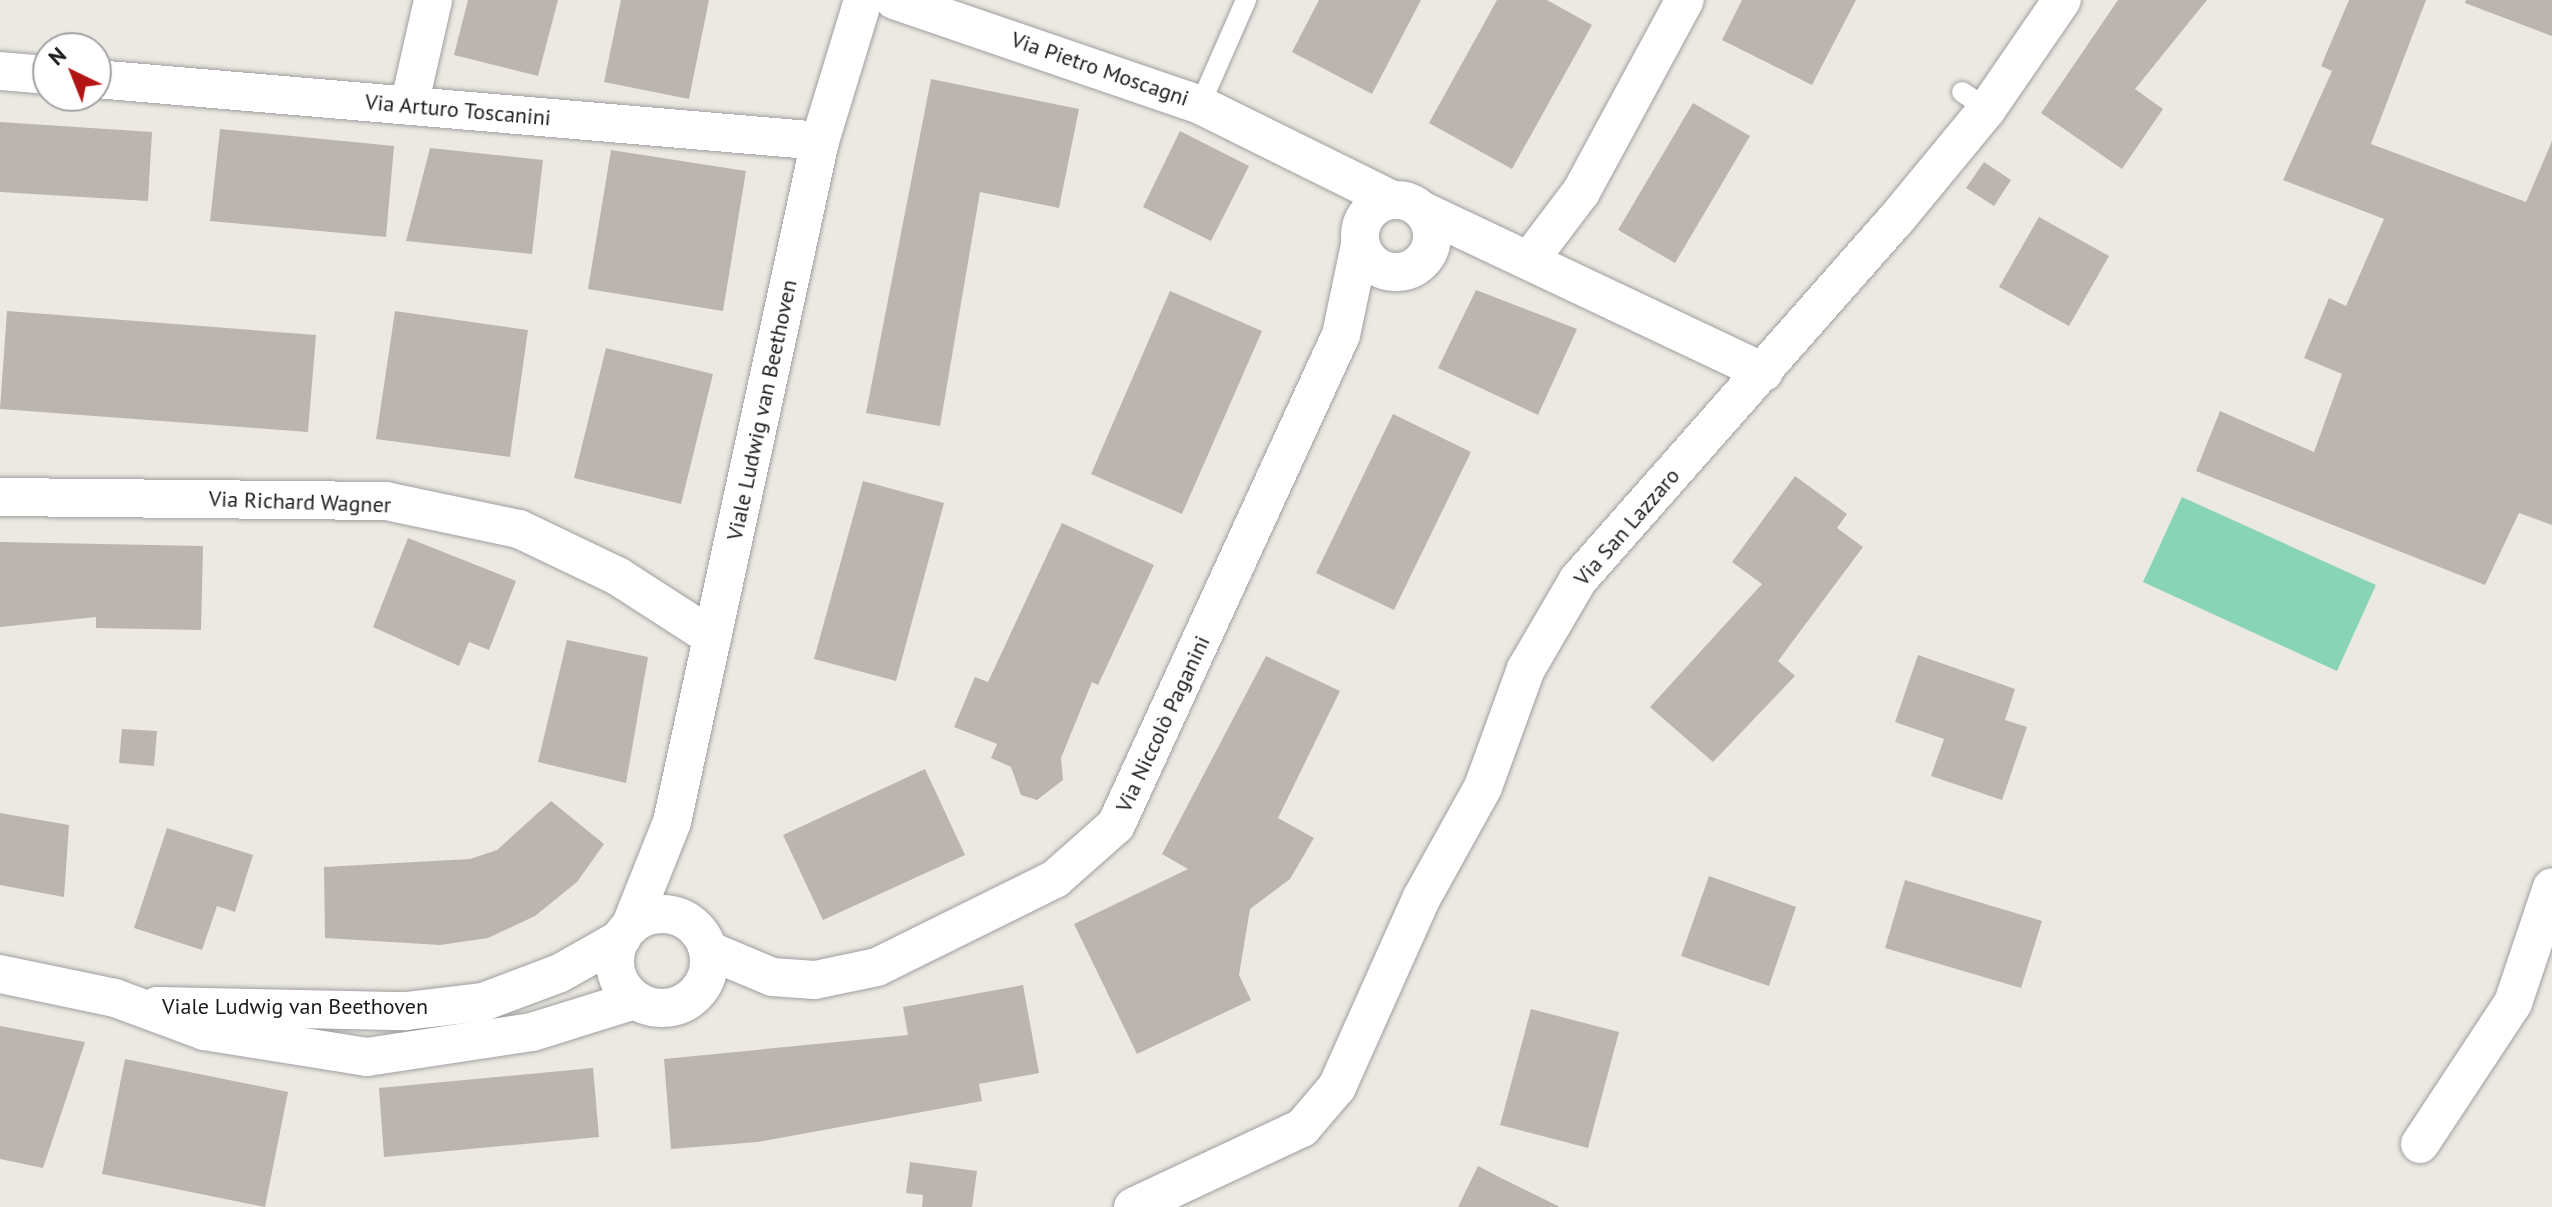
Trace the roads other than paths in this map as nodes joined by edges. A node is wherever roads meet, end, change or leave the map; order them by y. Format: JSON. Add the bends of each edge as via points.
{"nodes":[{"id":1,"x":433,"y":0,"type":"edge"},
{"id":2,"x":863,"y":0,"type":"edge"},
{"id":3,"x":894,"y":0,"type":"edge"},
{"id":4,"x":1246,"y":0,"type":"edge"},
{"id":5,"x":1685,"y":0,"type":"edge"},
{"id":6,"x":2062,"y":0,"type":"edge"},
{"id":7,"x":0,"y":71,"type":"edge"},
{"id":8,"x":32,"y":74,"type":"edge"},
{"id":9,"x":112,"y":80,"type":"edge"},
{"id":10,"x":1200,"y":105,"type":"junction"},
{"id":11,"x":409,"y":106,"type":"junction"},
{"id":12,"x":820,"y":141,"type":"junction"},
{"id":13,"x":1300,"y":152,"type":"junction"},
{"id":14,"x":1406,"y":205,"type":"junction"},
{"id":15,"x":1360,"y":239,"type":"junction"},
{"id":16,"x":1427,"y":256,"type":"junction"},
{"id":17,"x":1531,"y":258,"type":"junction"},
{"id":18,"x":1764,"y":372,"type":"junction"},
{"id":19,"x":0,"y":497,"type":"edge"},
{"id":20,"x":712,"y":637,"type":"junction"},
{"id":21,"x":672,"y":822,"type":"junction"},
{"id":22,"x":2552,"y":887,"type":"edge"},
{"id":23,"x":626,"y":933,"type":"junction"},
{"id":24,"x":702,"y":939,"type":"junction"},
{"id":25,"x":0,"y":974,"type":"edge"},
{"id":26,"x":635,"y":1000,"type":"junction"},
{"id":27,"x":146,"y":1007,"type":"junction"},
{"id":28,"x":2420,"y":1144,"type":"dead end"},
{"id":29,"x":1133,"y":1207,"type":"edge"}],
"edges":[{"from":1,"to":11,"type":"street"},
{"from":2,"to":12,"type":"street","name":"Viale Ludwig van Beethoven"},
{"from":3,"to":10,"type":"street","name":"Via Pietro Moscagni"},
{"from":4,"to":10,"type":"lane"},
{"from":5,"to":17,"type":"street","via":[[1581,192]]},
{"from":6,"to":18,"type":"street","name":"Via San Lazzaro","via":[[1975,100]]},
{"from":7,"to":8,"type":"street"},
{"from":9,"to":11,"type":"street","name":"Via Arturo Toscanini"},
{"from":10,"to":13,"type":"street","name":"Via Pietro Moscagni"},
{"from":11,"to":12,"type":"street","name":"Via Arturo Toscanini"},
{"from":12,"to":20,"type":"street","name":"Viale Ludwig van Beethoven"},
{"from":13,"to":14,"type":"street","name":"Via Pietro Moscagni"},
{"from":13,"to":15,"type":"street","name":"Via Pietro Moscagni"},
{"from":14,"to":15,"type":"street","via":[[1369,211]]},
{"from":14,"to":16,"type":"street","via":[[1432,233]]},
{"from":14,"to":17,"type":"street","name":"Via Pietro Moscagni"},
{"from":15,"to":16,"type":"street","via":[[1384,270],[1408,270]]},
{"from":15,"to":24,"type":"street","name":"Via Niccolò Paganini","via":[[1341,335],[1116,825],[1055,879],[877,967],[815,980],[772,977]]},
{"from":16,"to":17,"type":"street","name":"Via Pietro Moscagni","via":[[1477,251]]},
{"from":17,"to":18,"type":"street","name":"Via Pietro Moscagni"},
{"from":18,"to":29,"type":"street","name":"Via San Lazzaro","via":[[1578,580],[1526,669],[1483,787],[1421,899],[1337,1087],[1302,1128]]},
{"from":19,"to":20,"type":"street","name":"Via Richard Wagner","via":[[386,501],[519,529],[619,577]]},
{"from":20,"to":21,"type":"street","name":"Viale Ludwig van Beethoven"},
{"from":21,"to":23,"type":"street","name":"Viale Ludwig van Beethoven"},
{"from":21,"to":24,"type":"street","name":"Viale Ludwig van Beethoven","via":[[676,868]]},
{"from":22,"to":28,"type":"street","via":[[2513,1003]]},
{"from":23,"to":24,"type":"street","via":[[671,915]]},
{"from":23,"to":26,"type":"street","via":[[615,965]]},
{"from":23,"to":27,"type":"street","name":"Viale Ludwig van Beethoven","via":[[560,973],[483,1002],[406,1011]]},
{"from":24,"to":26,"type":"street","via":[[695,996],[666,1009]]},
{"from":25,"to":27,"type":"street","name":"Viale Ludwig van Beethoven"},
{"from":26,"to":27,"type":"street","name":"Viale Ludwig van Beethoven","via":[[532,1032],[367,1057],[204,1031]]}]}
